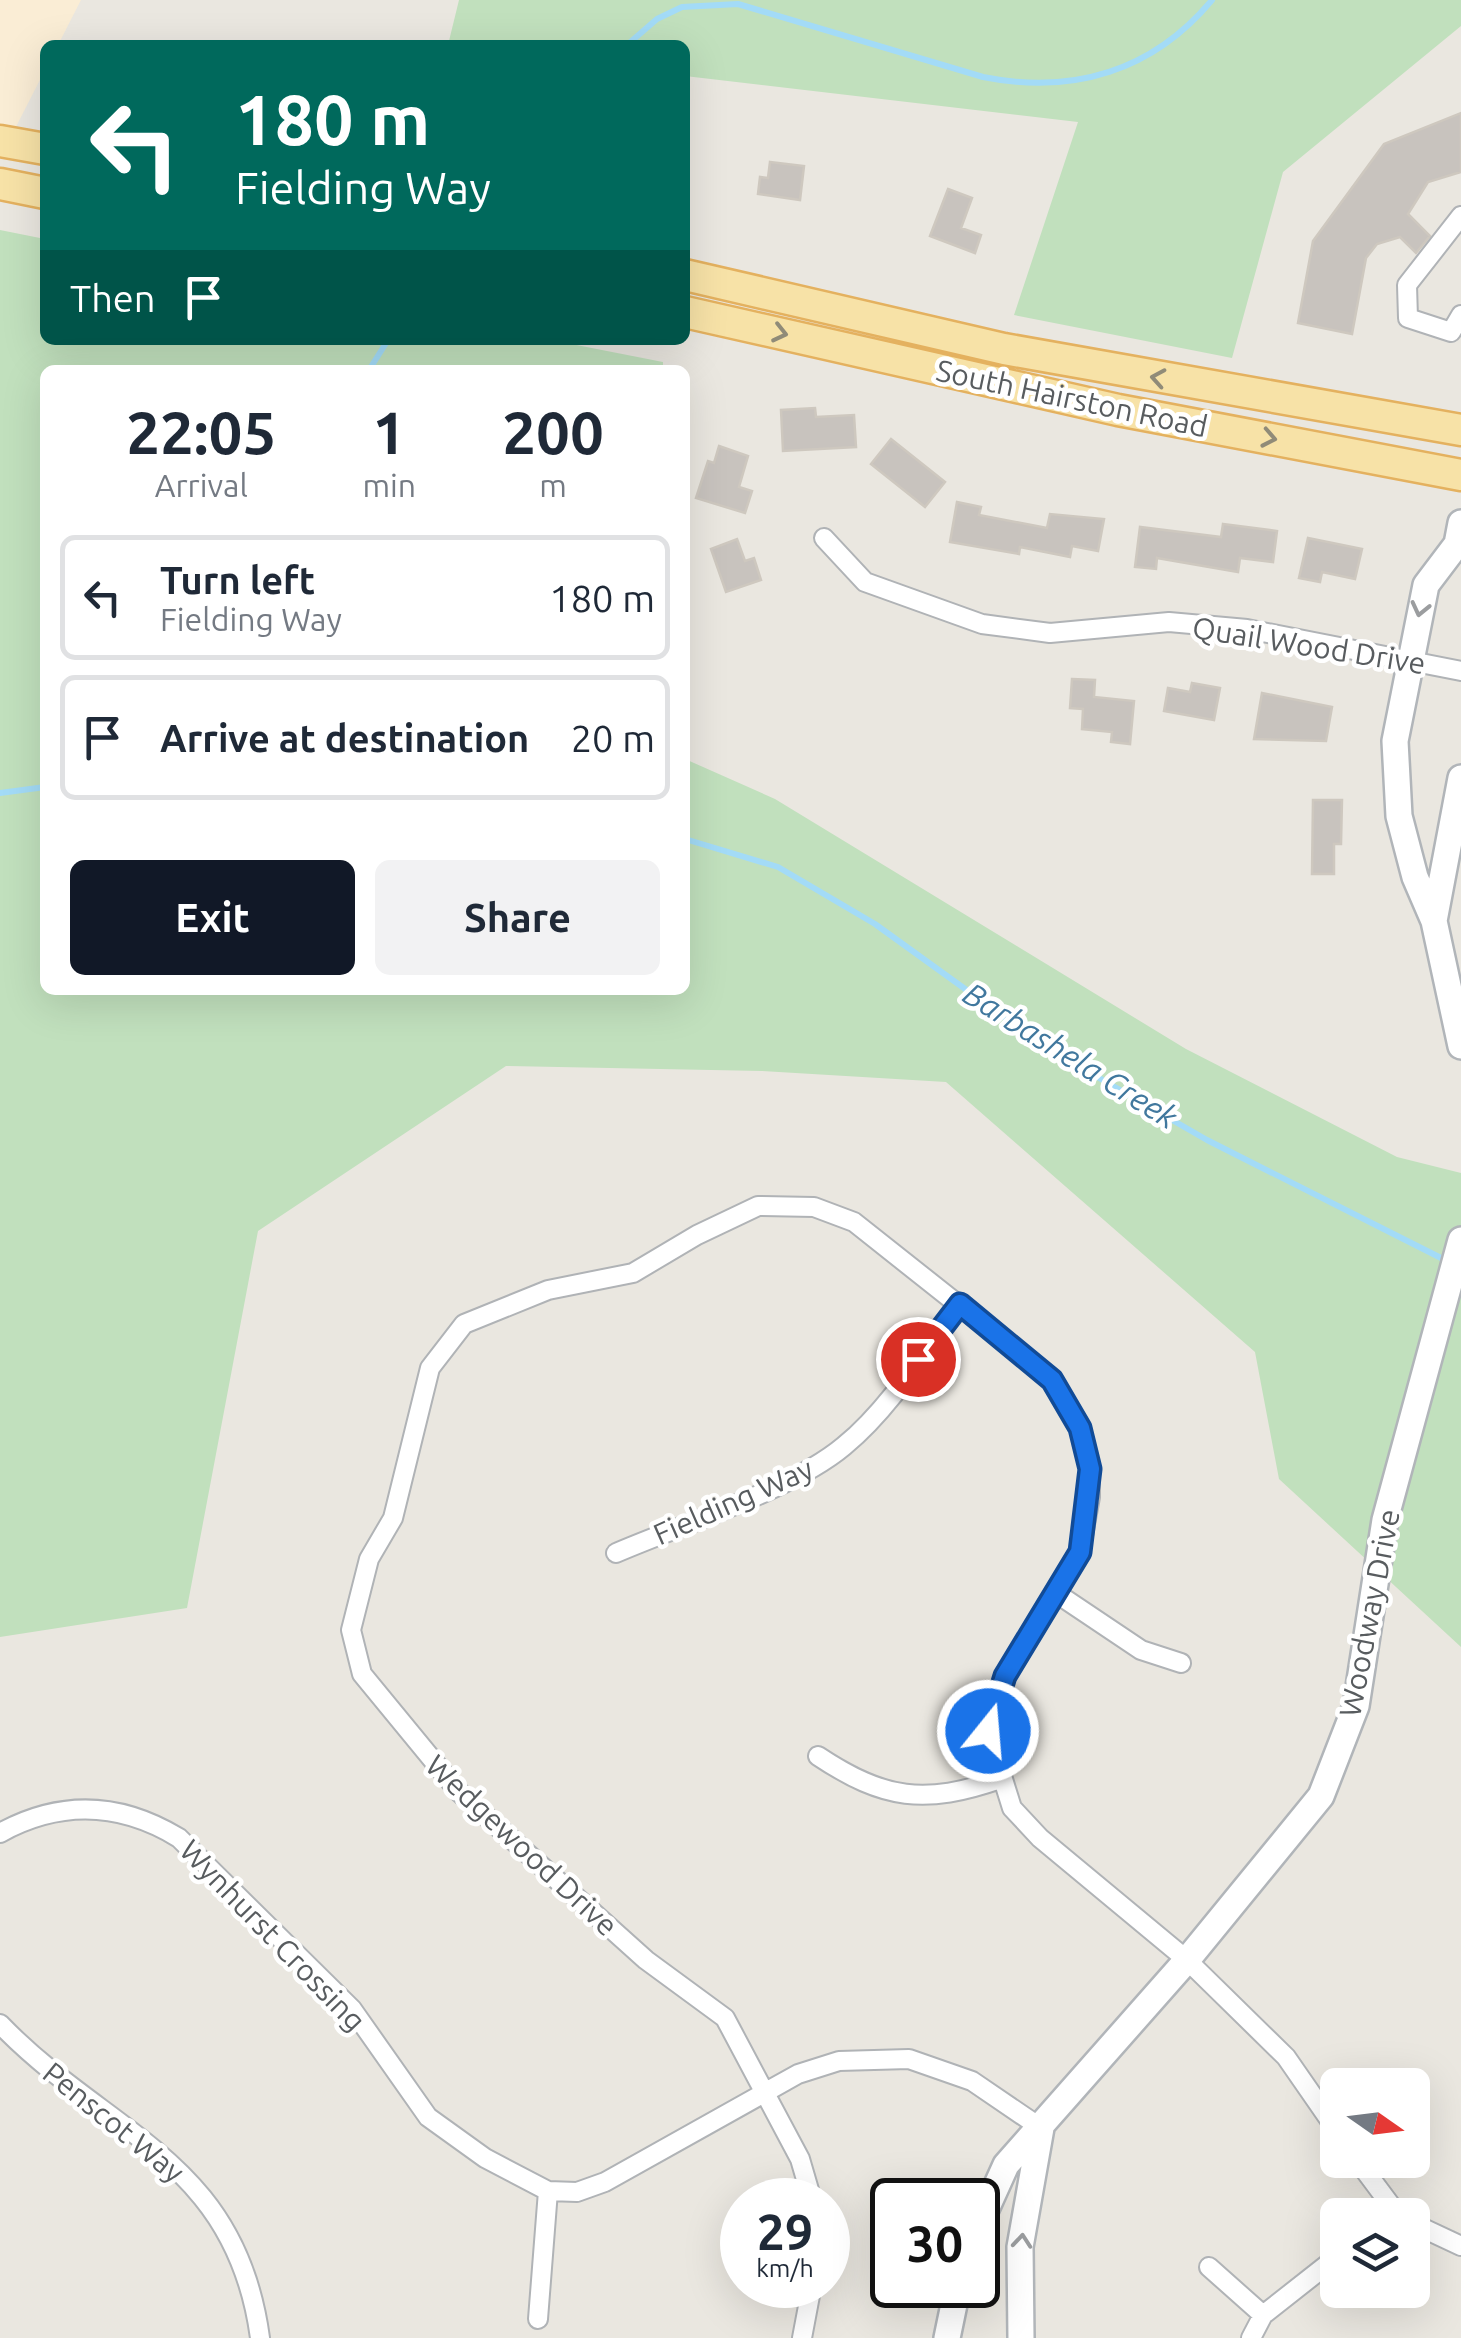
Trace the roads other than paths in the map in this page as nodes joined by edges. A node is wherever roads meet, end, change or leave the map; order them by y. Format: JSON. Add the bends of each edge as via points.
{"nodes":[{"id":1,"x":0,"y":140,"type":"edge"},
{"id":2,"x":40,"y":148,"type":"edge"},
{"id":3,"x":0,"y":184,"type":"edge"},
{"id":4,"x":40,"y":193,"type":"edge"},
{"id":5,"x":1461,"y":216,"type":"edge"},
{"id":6,"x":690,"y":276,"type":"edge"},
{"id":7,"x":690,"y":313,"type":"edge"},
{"id":8,"x":1461,"y":315,"type":"edge"},
{"id":9,"x":1461,"y":430,"type":"edge"},
{"id":10,"x":1461,"y":475,"type":"edge"},
{"id":11,"x":1461,"y":522,"type":"edge"},
{"id":12,"x":824,"y":538,"type":"dead end"},
{"id":13,"x":1408,"y":660,"type":"junction"},
{"id":14,"x":1461,"y":672,"type":"edge"},
{"id":15,"x":1461,"y":778,"type":"edge"},
{"id":16,"x":1434,"y":921,"type":"junction"},
{"id":17,"x":1460,"y":1040,"type":"edge"},
{"id":18,"x":1461,"y":1240,"type":"edge"},
{"id":19,"x":960,"y":1304,"type":"junction"},
{"id":20,"x":616,"y":1553,"type":"dead end"},
{"id":21,"x":1056,"y":1593,"type":"junction"},
{"id":22,"x":1181,"y":1663,"type":"dead end"},
{"id":23,"x":818,"y":1756,"type":"dead end"},
{"id":24,"x":1000,"y":1779,"type":"junction"},
{"id":25,"x":0,"y":1834,"type":"edge"},
{"id":26,"x":1186,"y":1960,"type":"junction"},
{"id":27,"x":0,"y":2024,"type":"edge"},
{"id":28,"x":766,"y":2092,"type":"junction"},
{"id":29,"x":1320,"y":2106,"type":"edge"},
{"id":30,"x":1042,"y":2128,"type":"junction"},
{"id":31,"x":806,"y":2178,"type":"edge"},
{"id":32,"x":1000,"y":2178,"type":"edge"},
{"id":33,"x":548,"y":2191,"type":"junction"},
{"id":34,"x":1430,"y":2231,"type":"edge"},
{"id":35,"x":1461,"y":2246,"type":"edge"},
{"id":36,"x":1208,"y":2267,"type":"dead end"},
{"id":37,"x":1320,"y":2270,"type":"edge"},
{"id":38,"x":808,"y":2308,"type":"edge"},
{"id":39,"x":953,"y":2308,"type":"edge"},
{"id":40,"x":1263,"y":2315,"type":"junction"},
{"id":41,"x":538,"y":2318,"type":"dead end"},
{"id":42,"x":260,"y":2338,"type":"edge"},
{"id":43,"x":802,"y":2338,"type":"edge"},
{"id":44,"x":947,"y":2338,"type":"edge"},
{"id":45,"x":1021,"y":2338,"type":"edge"},
{"id":46,"x":1251,"y":2338,"type":"edge"}],
"edges":[{"from":1,"to":2,"type":"main road"},
{"from":3,"to":4,"type":"main road"},
{"from":5,"to":8,"type":"street","via":[[1407,285],[1408,318],[1451,332]]},
{"from":9,"to":6,"type":"main road","name":"South Hairston Road","one_way":true,"via":[[1004,349]]},
{"from":7,"to":10,"type":"main road","name":"South Hairston Road","one_way":true,"via":[[1118,410]]},
{"from":11,"to":13,"type":"street","one_way":true,"via":[[1457,544],[1426,585]]},
{"from":12,"to":13,"type":"street","name":"Quail Wood Drive","via":[[865,582],[995,626],[1050,634],[1169,622],[1208,625]]},
{"from":13,"to":14,"type":"street","name":"Quail Wood Drive"},
{"from":13,"to":16,"type":"street","via":[[1395,741],[1399,816]]},
{"from":15,"to":16,"type":"street"},
{"from":16,"to":17,"type":"street"},
{"from":18,"to":26,"type":"street","name":"Woodway Drive","via":[[1372,1578],[1356,1706],[1321,1796]]},
{"from":19,"to":20,"type":"street","name":"Fielding Way","via":[[866,1427],[841,1449],[805,1472]]},
{"from":19,"to":21,"type":"street","name":"Wedgewood Drive","via":[[1052,1380],[1080,1428],[1090,1497],[1080,1552]]},
{"from":19,"to":28,"type":"street","name":"Wedgewood Drive","via":[[854,1222],[814,1207],[772,1204],[697,1235],[634,1273],[548,1290],[464,1324],[430,1368],[393,1518],[360,1590],[352,1630],[362,1674],[404,1731],[459,1792],[646,1960],[725,2018]]},
{"from":21,"to":22,"type":"street","via":[[1141,1650]]},
{"from":21,"to":24,"type":"street","name":"Wedgewood Drive","via":[[1005,1676],[988,1731]]},
{"from":23,"to":24,"type":"street","via":[[891,1794],[918,1798]]},
{"from":24,"to":26,"type":"street","name":"Wedgewood Drive","via":[[1012,1808],[1040,1838]]},
{"from":25,"to":33,"type":"street","name":"Wynhurst Crossing","via":[[31,1816],[101,1808],[155,1823],[179,1838],[352,2009],[428,2117]]},
{"from":26,"to":29,"type":"street","name":"Wedgewood Drive","via":[[1286,2057]]},
{"from":26,"to":30,"type":"street","name":"Woodway Drive"},
{"from":27,"to":42,"type":"street","name":"Penscot Way","via":[[185,2174],[232,2241]]},
{"from":28,"to":30,"type":"street","via":[[839,2061],[908,2059],[972,2081]]},
{"from":28,"to":31,"type":"street","name":"Wedgewood Drive"},
{"from":28,"to":33,"type":"street","via":[[605,2182],[577,2192]]},
{"from":30,"to":32,"type":"street","name":"Woodway Drive"},
{"from":45,"to":30,"type":"street","one_way":true,"via":[[1020,2247]]},
{"from":33,"to":41,"type":"street"},
{"from":34,"to":35,"type":"street"},
{"from":36,"to":40,"type":"street"},
{"from":37,"to":40,"type":"street"},
{"from":38,"to":43,"type":"street"},
{"from":39,"to":44,"type":"street"},
{"from":40,"to":46,"type":"street"}]}
